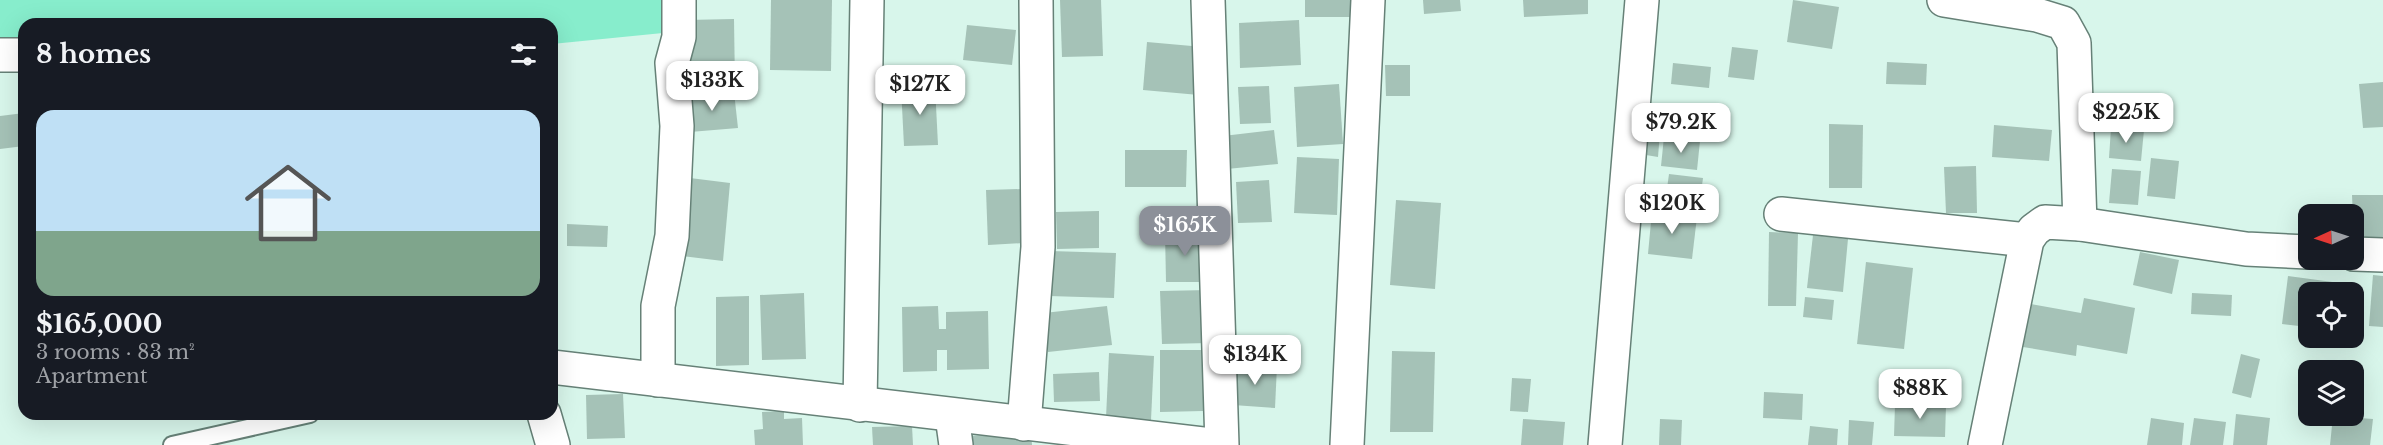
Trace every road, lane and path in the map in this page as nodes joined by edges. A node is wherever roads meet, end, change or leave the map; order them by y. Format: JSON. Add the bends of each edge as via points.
{"nodes":[{"id":1,"x":679,"y":0,"type":"edge"},
{"id":2,"x":867,"y":0,"type":"edge"},
{"id":3,"x":1036,"y":0,"type":"edge"},
{"id":4,"x":1208,"y":0,"type":"edge"},
{"id":5,"x":1368,"y":0,"type":"edge"},
{"id":6,"x":1642,"y":0,"type":"edge"},
{"id":7,"x":1944,"y":0,"type":"edge"},
{"id":8,"x":18,"y":55,"type":"edge"},
{"id":9,"x":0,"y":56,"type":"edge"},
{"id":10,"x":1781,"y":214,"type":"dead end"},
{"id":11,"x":2080,"y":224,"type":"junction"},
{"id":12,"x":2027,"y":240,"type":"junction"},
{"id":13,"x":2298,"y":252,"type":"edge"},
{"id":14,"x":2364,"y":254,"type":"edge"},
{"id":15,"x":2383,"y":255,"type":"edge"},
{"id":16,"x":558,"y":368,"type":"edge"},
{"id":17,"x":658,"y":380,"type":"junction"},
{"id":18,"x":860,"y":405,"type":"junction"},
{"id":19,"x":283,"y":420,"type":"edge"},
{"id":20,"x":546,"y":420,"type":"edge"},
{"id":21,"x":1024,"y":424,"type":"junction"},
{"id":22,"x":954,"y":430,"type":"edge"},
{"id":23,"x":172,"y":445,"type":"edge"},
{"id":24,"x":553,"y":445,"type":"edge"},
{"id":25,"x":1211,"y":445,"type":"edge"},
{"id":26,"x":1222,"y":445,"type":"edge"},
{"id":27,"x":1347,"y":445,"type":"edge"},
{"id":28,"x":1605,"y":445,"type":"edge"},
{"id":29,"x":1984,"y":445,"type":"edge"}],
"edges":[{"from":1,"to":17,"type":"street","via":[[679,37],[672,63],[677,126],[672,236],[658,306]]},
{"from":2,"to":18,"type":"street"},
{"from":3,"to":21,"type":"street","via":[[1038,247]]},
{"from":4,"to":26,"type":"street"},
{"from":5,"to":27,"type":"street"},
{"from":6,"to":28,"type":"street"},
{"from":7,"to":11,"type":"street","via":[[2063,23],[2074,43]]},
{"from":8,"to":9,"type":"street"},
{"from":10,"to":12,"type":"street"},
{"from":11,"to":12,"type":"street","via":[[2045,222]]},
{"from":11,"to":13,"type":"street","via":[[2246,249]]},
{"from":12,"to":29,"type":"street"},
{"from":14,"to":15,"type":"street"},
{"from":16,"to":17,"type":"street"},
{"from":17,"to":18,"type":"street"},
{"from":18,"to":22,"type":"street"},
{"from":19,"to":23,"type":"lane"},
{"from":20,"to":24,"type":"street"},
{"from":21,"to":22,"type":"street"},
{"from":21,"to":25,"type":"street"}]}
